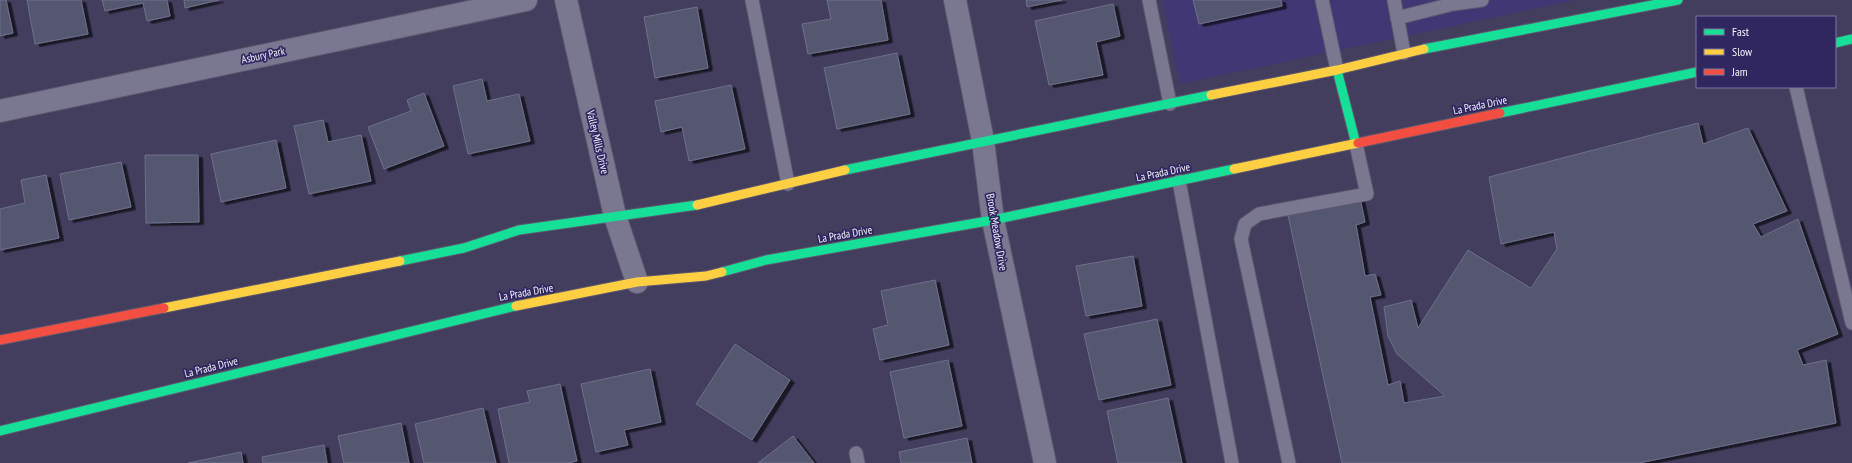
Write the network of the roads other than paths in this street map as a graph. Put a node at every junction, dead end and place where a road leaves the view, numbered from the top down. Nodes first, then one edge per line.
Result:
1 (526, 0) edge
2 (566, 0) edge
3 (752, 0) edge
4 (955, 0) edge
5 (1149, 0) edge
6 (1322, 0) edge
7 (1394, 0) edge
8 (1482, 0) edge
9 (1678, 0) edge
10 (1397, 18) junction
11 (1852, 39) edge
12 (1836, 43) edge
13 (1404, 53) junction
14 (1338, 70) junction
15 (1696, 72) edge
16 (1796, 88) edge
17 (1170, 104) junction
18 (0, 111) edge
19 (983, 141) junction
20 (1356, 144) junction
21 (1179, 181) junction
22 (788, 184) junction
23 (615, 216) junction
24 (993, 220) junction
25 (637, 282) junction
26 (1852, 323) edge
27 (0, 340) edge
28 (0, 431) edge
29 (1045, 463) edge
30 (1232, 463) edge
31 (1288, 463) edge

1 - 18 street, Asbury Park
2 - 23 street, Valley Mills Drive
3 - 22 lane
4 - 19 street, Brook Meadow Drive
5 - 17 lane
6 - 14 lane
7 - 10 lane
8 - 10 lane
9 - 13 main road
10 - 13 lane
11 - 12 main road
13 - 14 main road
14 - 17 main road
14 - 20 main road
15 - 20 main road, La Prada Drive
16 - 26 lane
17 - 19 main road
19 - 22 main road
19 - 24 street, Brook Meadow Drive
20 - 21 main road, La Prada Drive
20 - 31 lane
21 - 24 main road, La Prada Drive
21 - 30 lane
22 - 23 main road
23 - 25 street, Valley Mills Drive
23 - 27 main road
24 - 25 main road, La Prada Drive
24 - 29 street, Brook Meadow Drive
25 - 28 main road, La Prada Drive

